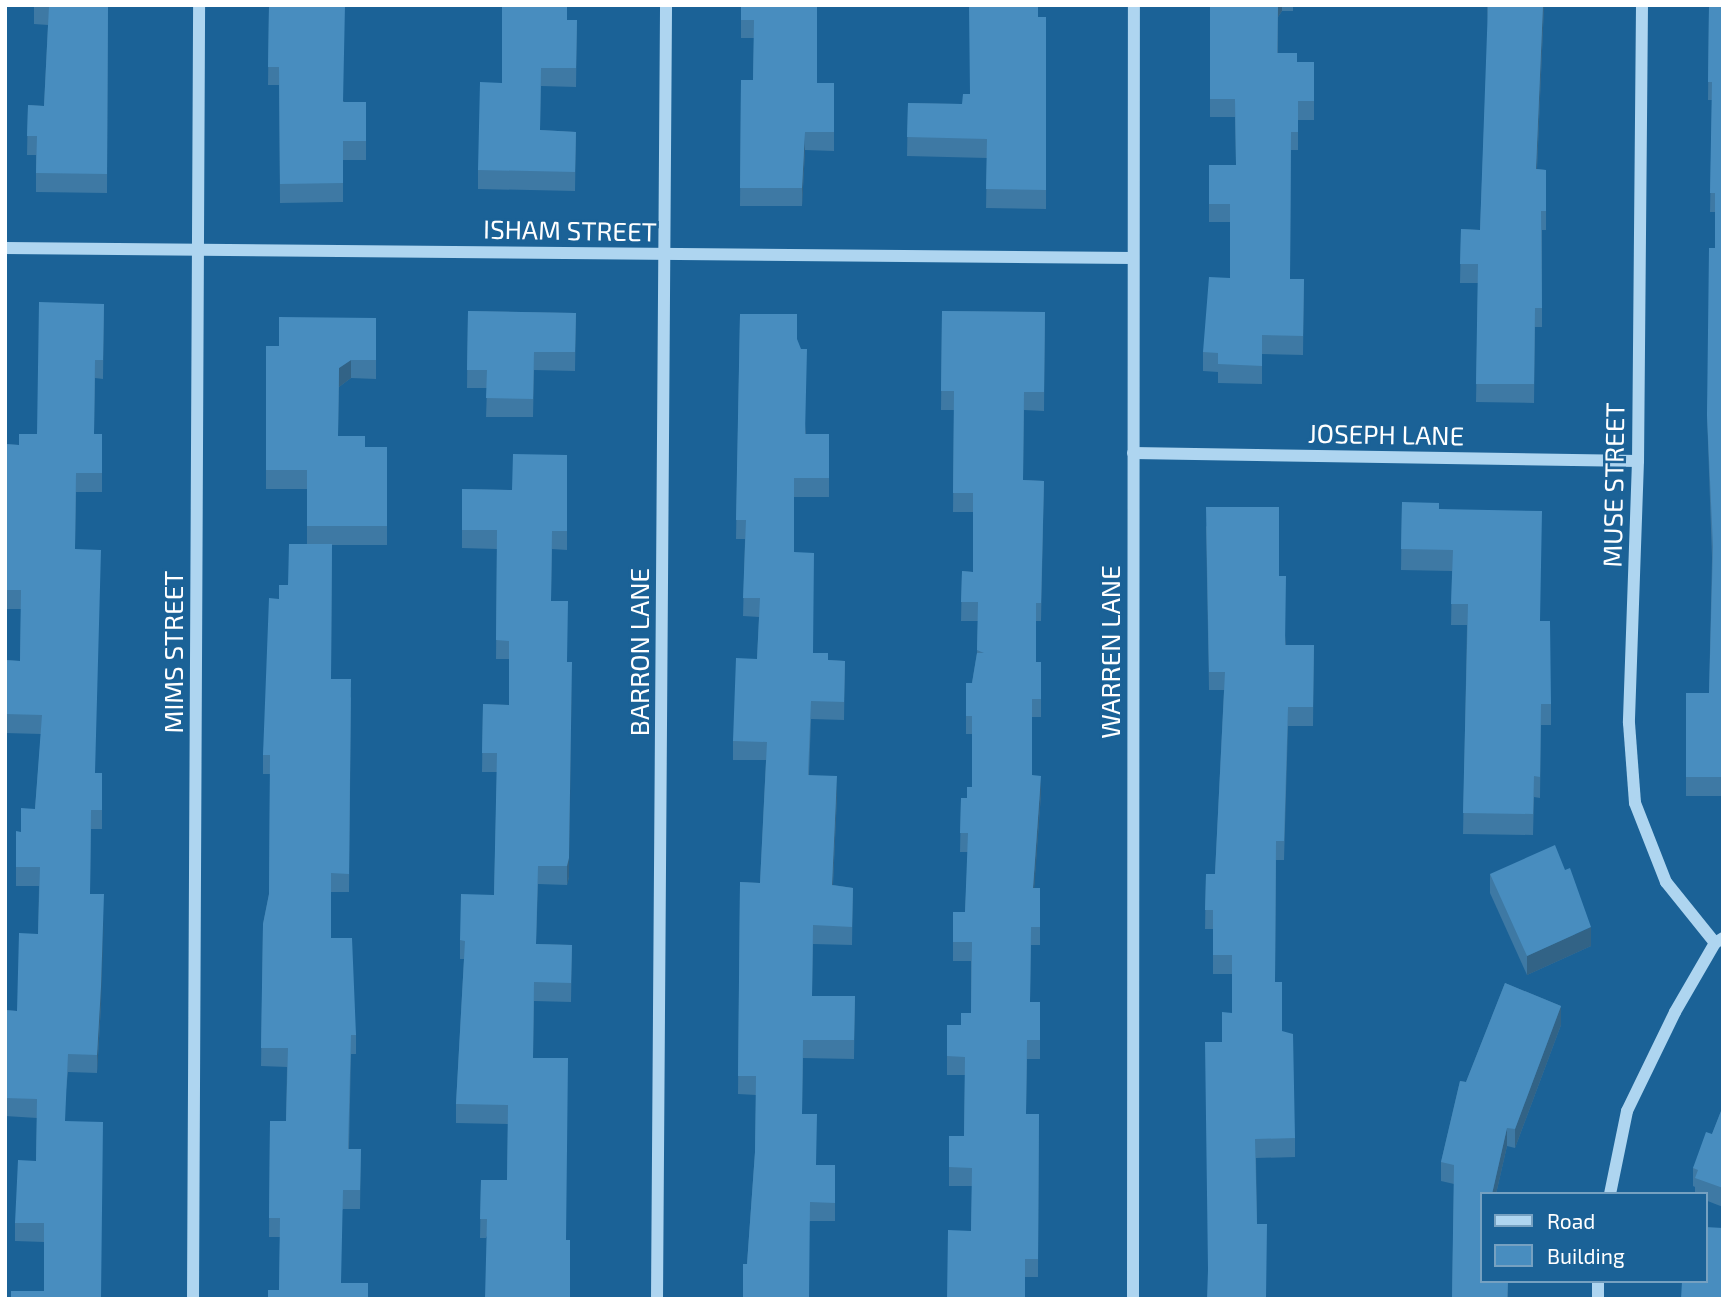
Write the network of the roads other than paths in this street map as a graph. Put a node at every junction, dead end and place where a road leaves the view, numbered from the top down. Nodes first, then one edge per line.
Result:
1 (199, 5) edge
2 (666, 5) edge
3 (1134, 5) edge
4 (1642, 5) edge
5 (5, 248) edge
6 (198, 250) junction
7 (664, 254) junction
8 (1133, 258) junction
9 (1133, 453) junction
10 (1638, 461) junction
11 (1719, 940) edge
12 (1610, 1192) edge
13 (192, 1299) edge
14 (657, 1299) edge
15 (1133, 1299) edge

1 - 6 street, MIMS STREET
2 - 7 street, BARRON LANE
3 - 8 street, WARREN LANE
4 - 10 street, MUSE STREET
5 - 6 street, ISHAM STREET
6 - 7 street, ISHAM STREET
6 - 13 street, MIMS STREET
7 - 8 street, ISHAM STREET
7 - 14 street, BARRON LANE
8 - 9 street, WARREN LANE
9 - 10 street, JOSEPH LANE
9 - 15 street, WARREN LANE
10 - 11 street, MUSE STREET
11 - 12 street, MUSE STREET

